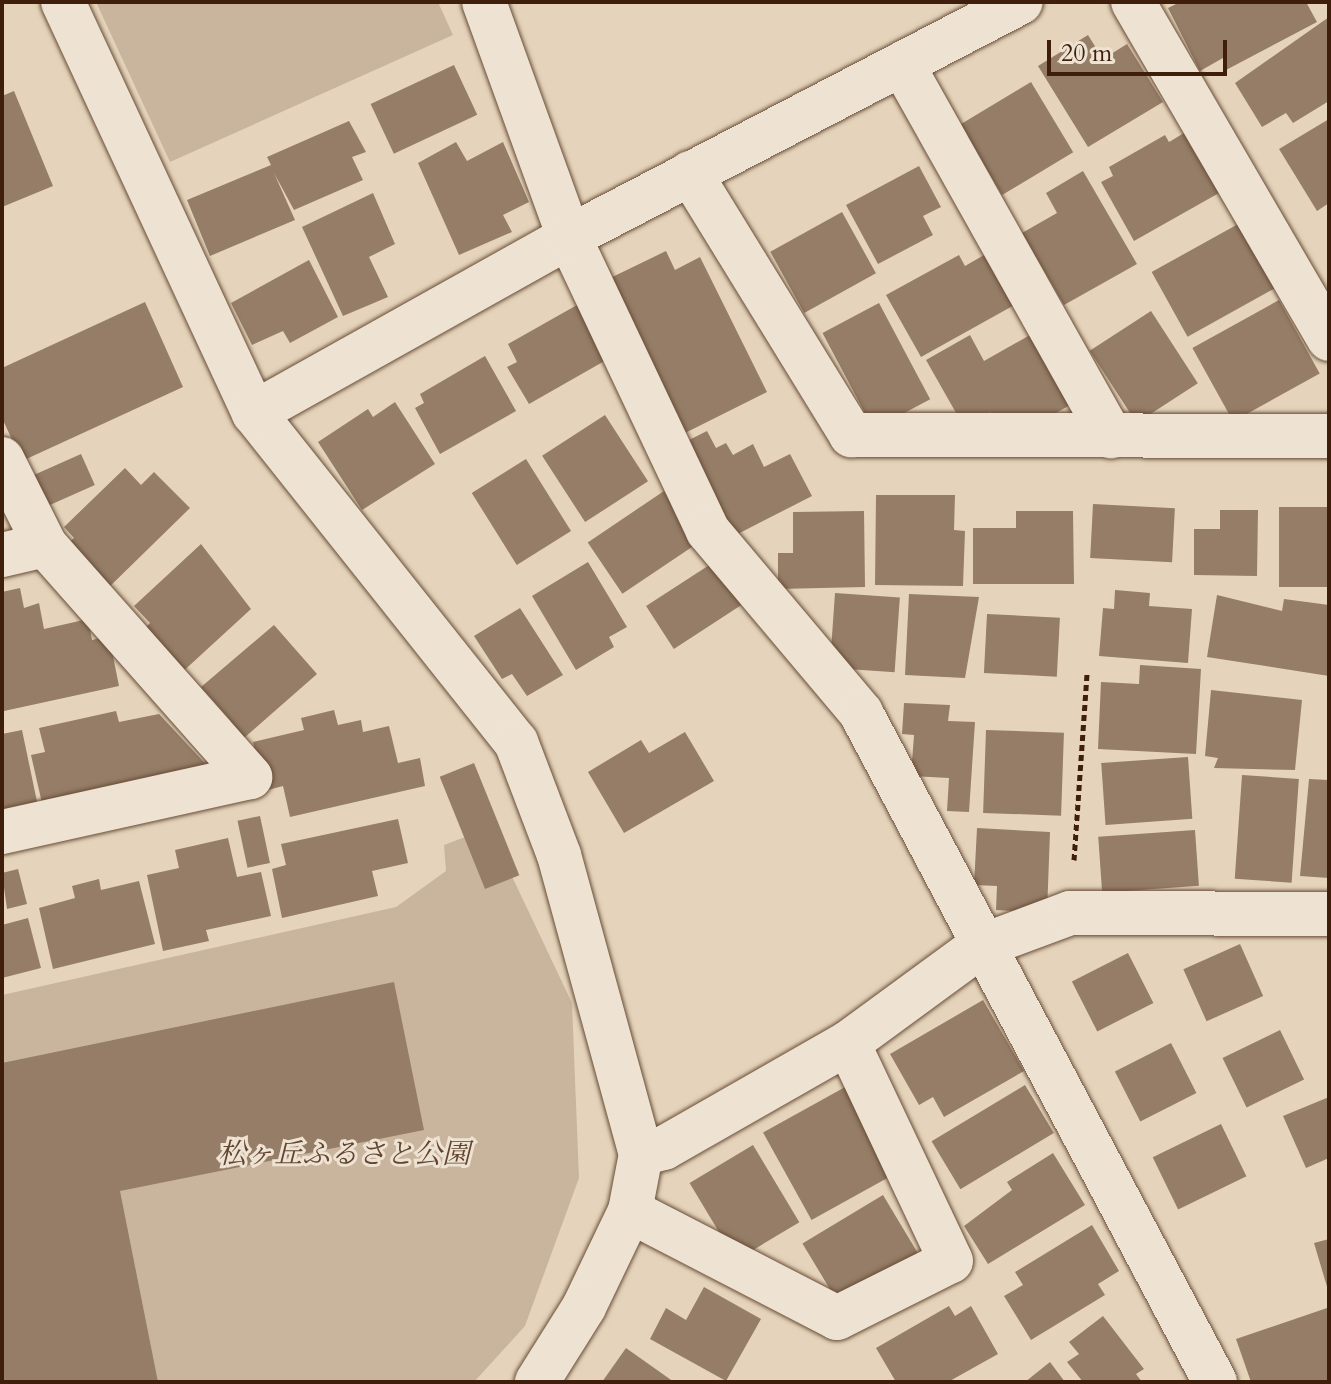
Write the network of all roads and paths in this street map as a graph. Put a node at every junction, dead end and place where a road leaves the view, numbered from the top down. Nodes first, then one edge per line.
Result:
1 (63, 2) edge
2 (484, 2) edge
3 (1021, 2) edge
4 (1133, 2) edge
5 (902, 64) junction
6 (690, 173) junction
7 (569, 237) junction
8 (1329, 339) edge
9 (254, 413) junction
10 (1111, 436) junction
11 (1329, 436) edge
12 (2, 459) edge
13 (45, 545) junction
14 (2, 555) edge
15 (1087, 673) dead end
16 (2, 832) edge
17 (1070, 913) junction
18 (1329, 914) edge
19 (979, 947) junction
20 (848, 1043) junction
21 (641, 1154) junction
22 (630, 1211) junction
23 (537, 1382) edge
24 (1215, 1382) edge

1 - 9 street
2 - 7 street
3 - 5 street
4 - 8 street
5 - 6 street
5 - 10 street
6 - 7 street
6 - 10 street
7 - 9 street
7 - 19 street
9 - 21 street
10 - 11 street
12 - 13 street
13 - 14 street
13 - 16 street
15 - 17 path
17 - 18 street
17 - 19 street
19 - 20 street
19 - 24 street
20 - 21 street
20 - 22 street
21 - 22 street
22 - 23 street

